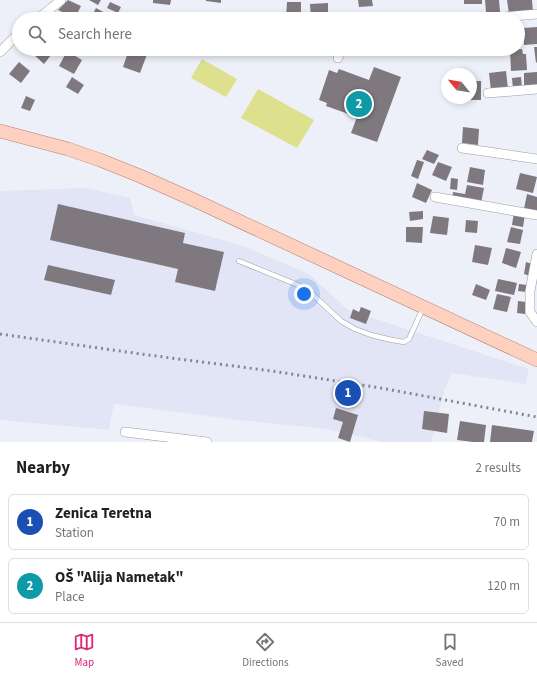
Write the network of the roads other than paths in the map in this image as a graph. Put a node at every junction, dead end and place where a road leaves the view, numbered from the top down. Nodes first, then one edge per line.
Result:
1 (61, 0) edge
2 (46, 12) edge
3 (537, 14) edge
4 (525, 15) edge
5 (12, 39) edge
6 (0, 52) edge
7 (537, 89) edge
8 (488, 93) dead end
9 (0, 131) edge
10 (462, 148) dead end
11 (537, 159) edge
12 (435, 197) dead end
13 (537, 215) edge
14 (537, 254) edge
15 (238, 261) dead end
16 (423, 307) junction
17 (537, 322) edge
18 (537, 360) edge
19 (125, 432) dead end
20 (207, 442) edge

1 - 2 street
3 - 4 street
5 - 6 street
7 - 8 street
9 - 16 main road
10 - 11 street
12 - 13 street
14 - 17 street
15 - 16 lane
16 - 18 main road
19 - 20 street

